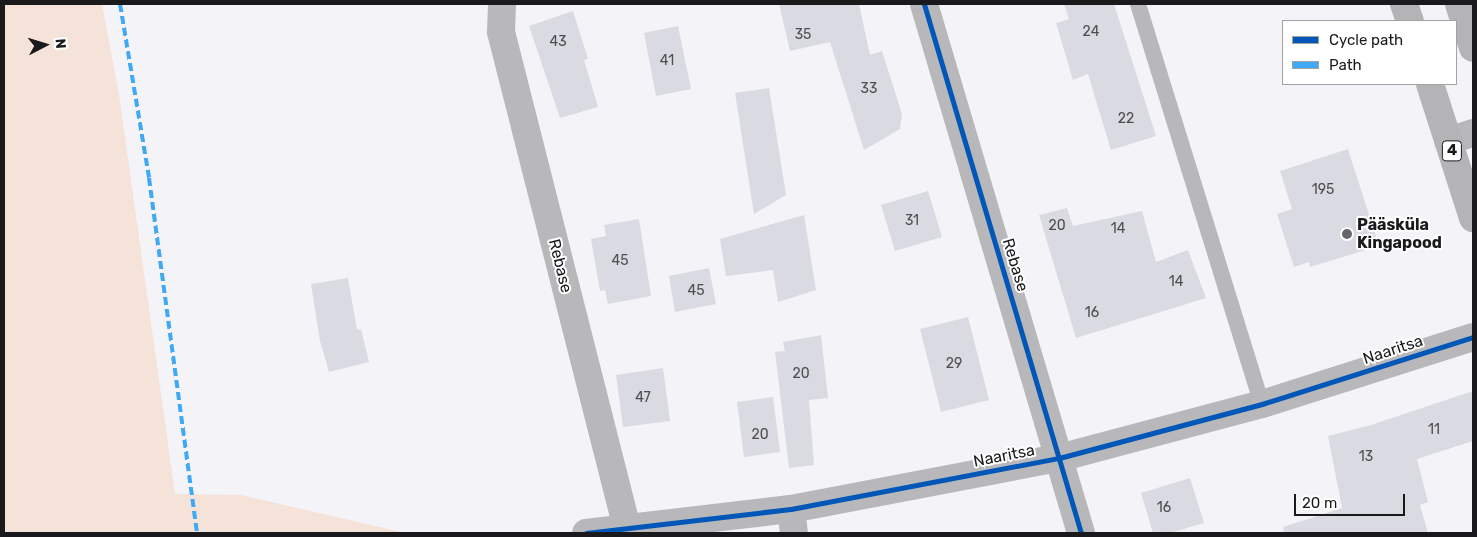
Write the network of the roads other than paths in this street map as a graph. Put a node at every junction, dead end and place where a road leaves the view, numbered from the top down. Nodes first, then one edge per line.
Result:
1 (502, 4) edge
2 (924, 4) edge
3 (1138, 4) edge
4 (1404, 4) edge
5 (1458, 4) edge
6 (1410, 20) edge
7 (1473, 48) edge
8 (1431, 85) edge
9 (1461, 137) edge
10 (1473, 218) edge
11 (1473, 337) edge
12 (1262, 404) junction
13 (1060, 458) junction
14 (792, 521) edge
15 (626, 528) junction
16 (586, 533) edge
17 (1081, 533) edge

1 - 15 street, Rebase
2 - 13 street, Rebase
3 - 12 lane
4 - 6 highway
5 - 7 highway
8 - 9 highway, 4
9 - 10 highway, 4
11 - 12 street, Naaritsa
12 - 13 street, Naaritsa
13 - 14 street, Naaritsa
13 - 17 street, Rebase
14 - 15 street, Naaritsa
15 - 16 street, Naaritsa

